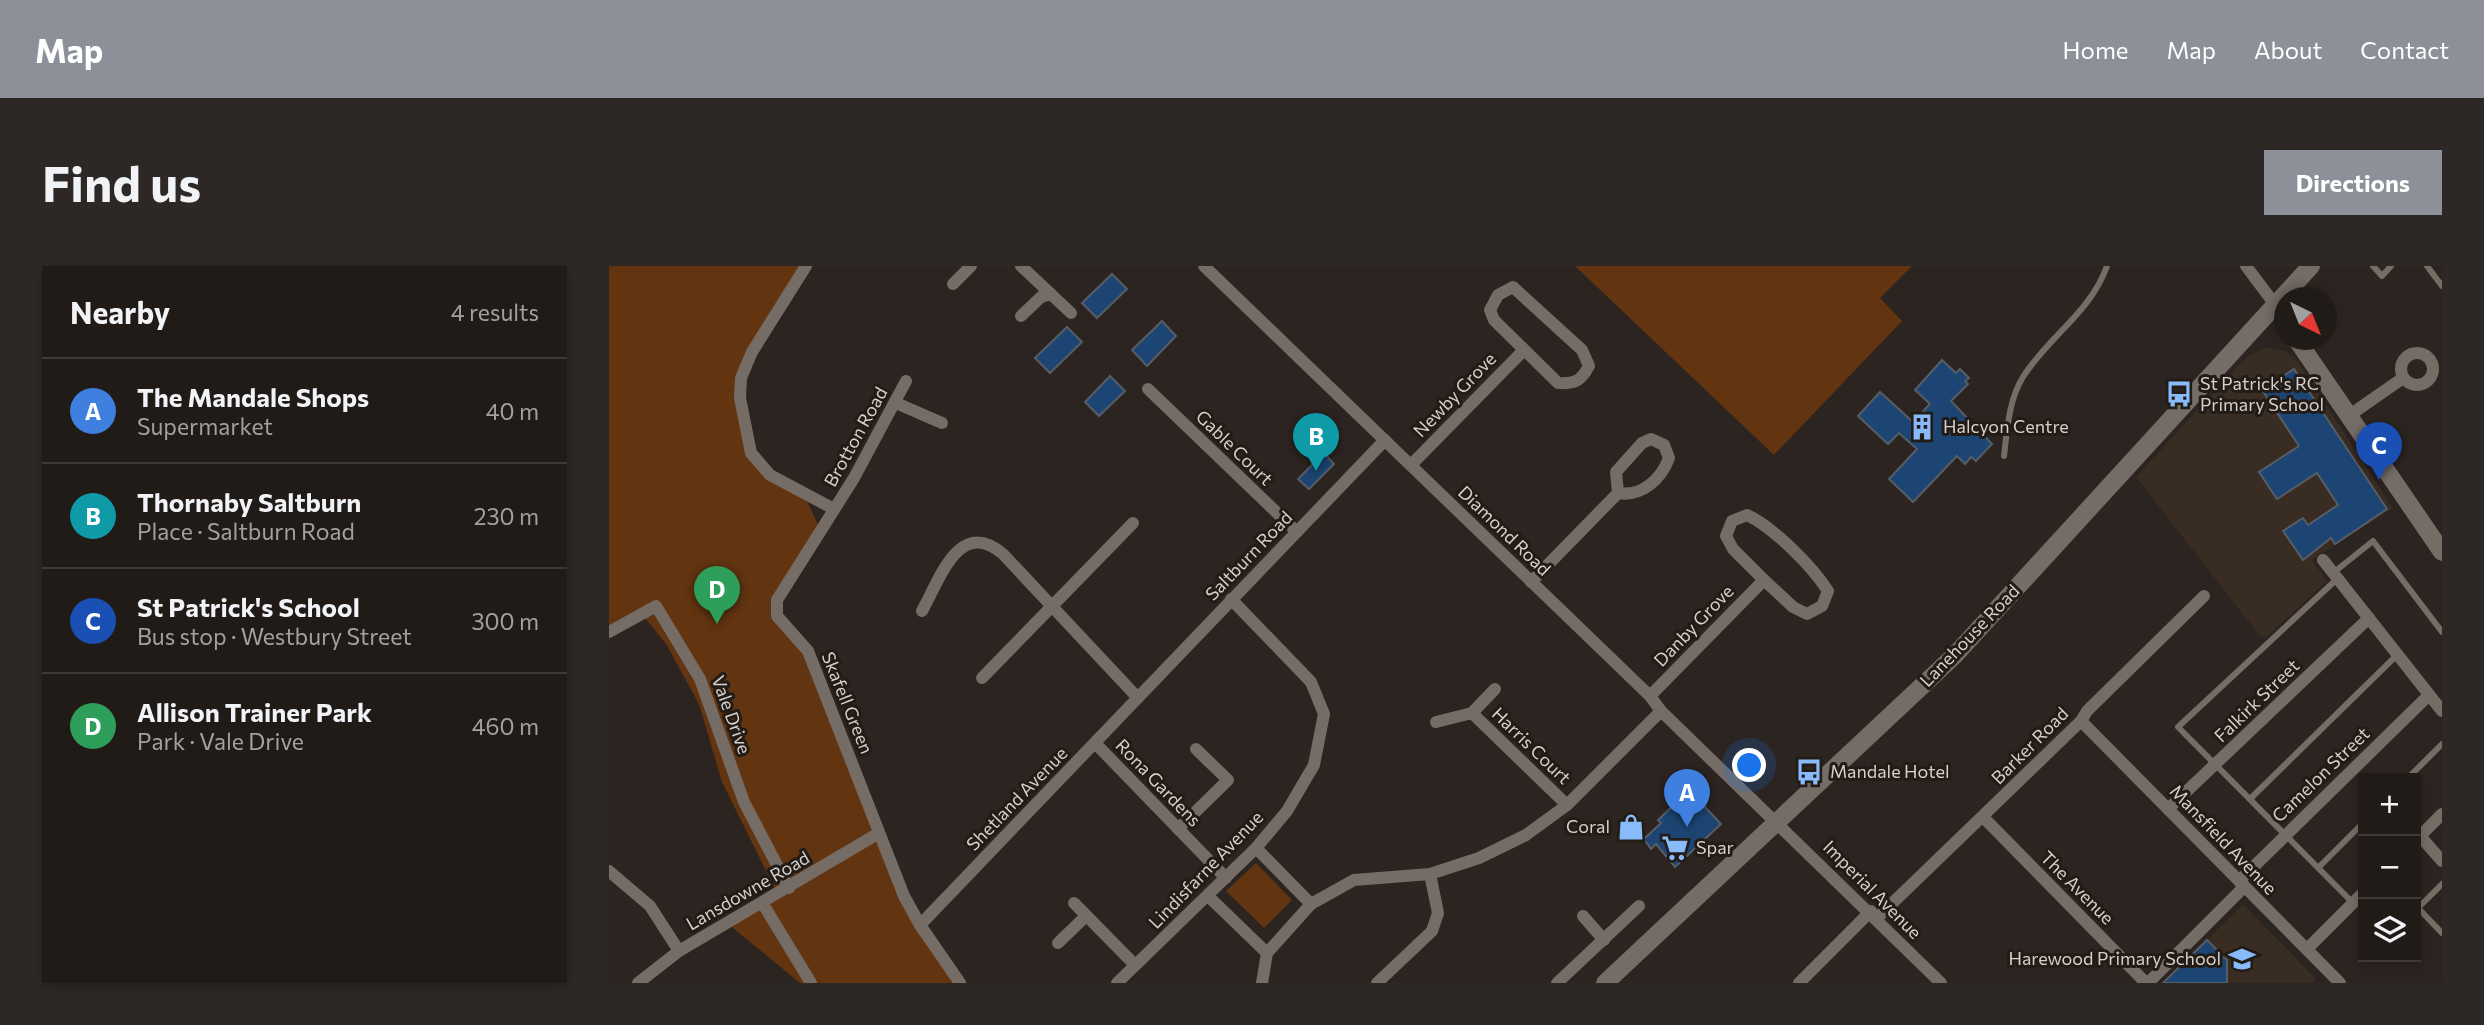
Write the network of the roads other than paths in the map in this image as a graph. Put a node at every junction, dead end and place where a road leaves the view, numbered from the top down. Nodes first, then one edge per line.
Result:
1 (806, 266) edge
2 (971, 266) edge
3 (1021, 266) edge
4 (1204, 266) edge
5 (2107, 266) edge
6 (2246, 266) edge
7 (2311, 266) edge
8 (2373, 266) edge
9 (2391, 266) edge
10 (2427, 266) edge
11 (953, 284) dead end
12 (2442, 286) edge
13 (2297, 287) edge
14 (1051, 294) junction
15 (2274, 305) edge
16 (1071, 313) dead end
17 (1021, 316) dead end
18 (2274, 319) edge
19 (1524, 350) junction
20 (2303, 350) edge
21 (2403, 378) dead end
22 (906, 381) dead end
23 (1148, 389) dead end
24 (896, 403) junction
25 (2347, 417) junction
26 (942, 423) dead end
27 (1385, 440) junction
28 (2004, 456) dead end
29 (1412, 465) junction
30 (1618, 493) junction
31 (834, 509) junction
32 (1133, 523) dead end
33 (1297, 533) junction
34 (2442, 552) edge
35 (2323, 560) dead end
36 (2335, 576) junction
37 (1763, 580) junction
38 (1531, 582) junction
39 (2204, 596) dead end
40 (1231, 599) junction
41 (1051, 609) junction
42 (922, 611) dead end
43 (2369, 618) junction
44 (609, 632) edge
45 (2442, 632) edge
46 (2398, 654) junction
47 (982, 678) dead end
48 (1495, 689) dead end
49 (2429, 695) junction
50 (1650, 696) junction
51 (1137, 697) junction
52 (1661, 711) junction
53 (2442, 711) edge
54 (1472, 713) junction
55 (2081, 721) junction
56 (1436, 722) dead end
57 (1095, 743) junction
58 (2442, 744) edge
59 (1196, 749) dead end
60 (2216, 765) junction
61 (2413, 773) edge
62 (2250, 799) junction
63 (1567, 805) junction
64 (2168, 809) junction
65 (2442, 814) edge
66 (1983, 817) junction
67 (1778, 822) junction
68 (2358, 828) edge
69 (1178, 829) junction
70 (879, 833) junction
71 (2286, 835) junction
72 (2420, 836) edge
73 (2421, 841) edge
74 (1256, 848) junction
75 (2442, 860) edge
76 (2319, 867) junction
77 (609, 871) edge
78 (1430, 874) junction
79 (1226, 878) junction
80 (2241, 884) junction
81 (2442, 884) edge
82 (789, 888) junction
83 (1208, 896) junction
84 (2358, 898) edge
85 (2353, 903) junction
86 (763, 904) junction
87 (1074, 904) dead end
88 (1311, 904) junction
89 (1639, 906) dead end
90 (1874, 915) junction
91 (1086, 916) junction
92 (1583, 916) dead end
93 (920, 925) junction
94 (2442, 933) edge
95 (1604, 940) junction
96 (1058, 943) dead end
97 (2307, 949) junction
98 (679, 951) junction
99 (1267, 953) junction
100 (1135, 965) junction
101 (2335, 981) edge
102 (638, 983) edge
103 (811, 983) edge
104 (960, 983) edge
105 (1117, 983) edge
106 (1262, 983) edge
107 (1377, 983) edge
108 (1557, 983) edge
109 (1605, 983) edge
110 (1799, 983) edge
111 (1941, 983) edge
112 (2147, 983) edge

1 - 31 street
2 - 11 street
3 - 14 street
4 - 27 street, Diamond Road
5 - 28 lane
6 - 15 street
7 - 13 street, Lanehouse Road
8 - 9 lane
10 - 12 lane
14 - 16 street
14 - 17 street
18 - 67 street, Lanehouse Road
19 - 19 street, Newby Grove
19 - 29 street, Newby Grove
20 - 25 street
21 - 25 street
22 - 24 street, Brotton Road
23 - 33 street, Gable Court
24 - 26 street
24 - 31 street, Brotton Road
25 - 34 street
27 - 29 street, Diamond Road
27 - 33 street, Saltburn Road
29 - 38 street, Diamond Road
30 - 30 street
30 - 38 street
31 - 70 street, Skafell Green
32 - 41 street
33 - 40 street, Saltburn Road
35 - 36 street
36 - 43 street
36 - 45 lane
36 - 60 lane
37 - 37 street
37 - 50 street, Danby Grove
38 - 50 street, Diamond Road
39 - 55 street, Barker Road
40 - 51 street, Saltburn Road
40 - 74 street, Lindisfarne Avenue
41 - 42 street
41 - 47 street
41 - 51 street
43 - 46 street
43 - 60 street, Falkirk Street
44 - 82 street, Vale Drive
46 - 49 street
46 - 62 lane
48 - 54 street, Harris Court
49 - 53 street
49 - 71 street, Camelon Street
50 - 52 street, Diamond Road
51 - 57 street, Shetland Avenue
52 - 63 street
52 - 67 street, Diamond Road
54 - 56 street, Harris Court
54 - 63 street, Harris Court
55 - 64 street, Mansfield Avenue
55 - 66 street, Barker Road
57 - 69 street, Rona Gardens
57 - 93 street, Shetland Avenue
58 - 61 lane
59 - 69 street
60 - 62 lane
60 - 64 street, Falkirk Street
62 - 71 lane
63 - 78 street
64 - 80 street, Mansfield Avenue
65 - 72 street
66 - 90 street, Barker Road
66 - 112 street, The Avenue
67 - 90 street, Imperial Avenue
67 - 109 street, Lanehouse Road
68 - 76 lane
69 - 79 street, Rona Gardens
70 - 82 street, Lansdowne Road
70 - 93 street, Skafell Green
71 - 76 lane
71 - 80 street, Camelon Street
73 - 75 street
74 - 79 street, Lindisfarne Avenue
74 - 88 street
76 - 85 lane
77 - 98 street
78 - 88 street
78 - 107 street
79 - 83 street, Lindisfarne Avenue
80 - 97 street, Mansfield Avenue
80 - 112 street, Camelon Street
81 - 94 lane
82 - 86 street, Lansdowne Road
83 - 99 street
83 - 100 street, Lindisfarne Avenue
84 - 85 street
85 - 97 street
86 - 98 street, Lansdowne Road
86 - 103 street
87 - 91 street
88 - 99 street
89 - 95 street
90 - 110 street, Barker Road
90 - 111 street, Imperial Avenue
91 - 96 street
91 - 100 street
92 - 95 street
93 - 104 street, Skafell Green
95 - 108 street
97 - 101 street, Mansfield Avenue
98 - 102 street, Lansdowne Road
99 - 106 street
100 - 105 street, Lindisfarne Avenue

